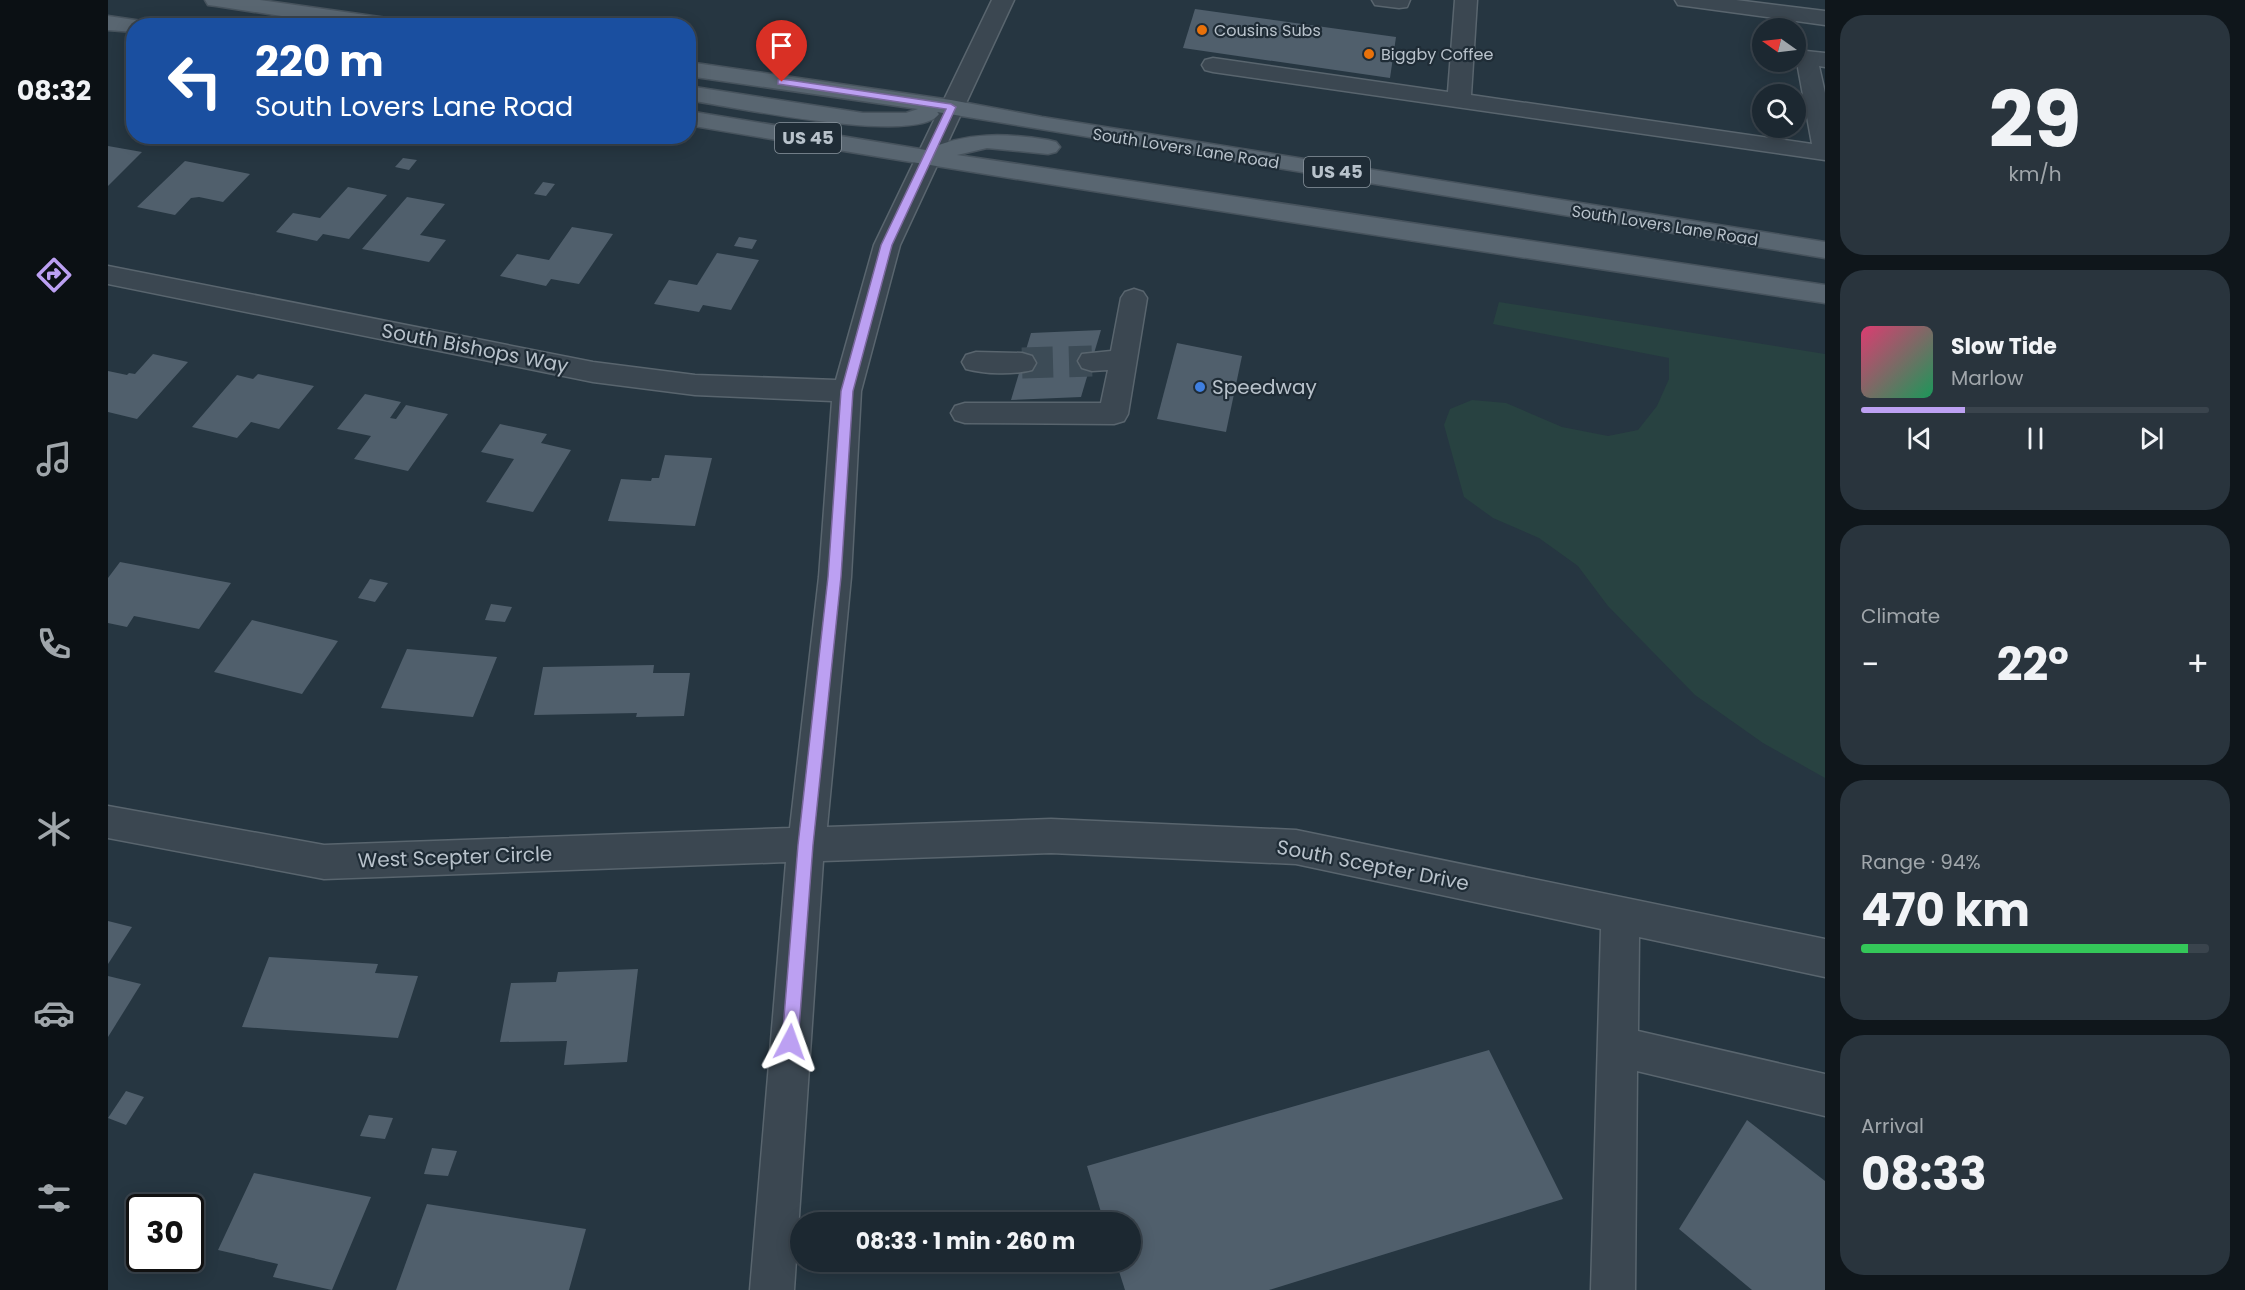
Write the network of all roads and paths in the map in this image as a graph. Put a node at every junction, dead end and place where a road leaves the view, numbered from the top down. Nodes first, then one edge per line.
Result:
1 (216, 0) edge
2 (1003, 0) edge
3 (1383, 0) edge
4 (1399, 0) edge
5 (1466, 0) edge
6 (1686, 0) edge
7 (339, 18) edge
8 (1825, 18) edge
9 (108, 23) edge
10 (126, 25) edge
11 (1825, 60) edge
12 (1213, 65) dead end
13 (696, 70) edge
14 (1399, 92) junction
15 (696, 94) edge
16 (1459, 100) junction
17 (951, 107) junction
18 (1512, 109) junction
19 (696, 119) edge
20 (1825, 148) edge
21 (1825, 153) edge
22 (927, 159) junction
23 (1661, 224) junction
24 (1825, 250) edge
25 (108, 275) edge
26 (1825, 294) edge
27 (1134, 297) dead end
28 (1122, 360) junction
29 (1092, 361) tunnel mouth
30 (976, 362) dead end
31 (1022, 363) tunnel mouth
32 (847, 391) junction
33 (965, 413) dead end
34 (108, 822) edge
35 (806, 845) junction
36 (1620, 915) junction
37 (1825, 958) edge
38 (1618, 1046) junction
39 (1825, 1095) edge
40 (772, 1290) edge
41 (1613, 1290) edge

1 - 7 main road
2 - 17 street
3 - 4 street
5 - 16 street
6 - 8 street
9 - 10 main road
11 - 20 street
12 - 14 street
13 - 17 main road, South Lovers Lane Road / US 45
14 - 16 street
14 - 18 street
15 - 17 main road
16 - 18 street
17 - 22 street
17 - 23 main road, South Lovers Lane Road / US 45
18 - 21 street
19 - 22 main road, US 45
22 - 23 main road
22 - 26 main road, US 45
22 - 32 street
23 - 24 main road, South Lovers Lane Road / US 45
25 - 32 street, South Bishops Way
27 - 28 street
28 - 29 street
28 - 33 street
30 - 31 street
32 - 35 street
34 - 35 street, West Scepter Circle
35 - 36 street, South Scepter Drive
35 - 40 street
36 - 37 street, South Scepter Drive
36 - 38 street
38 - 39 street
38 - 41 street

